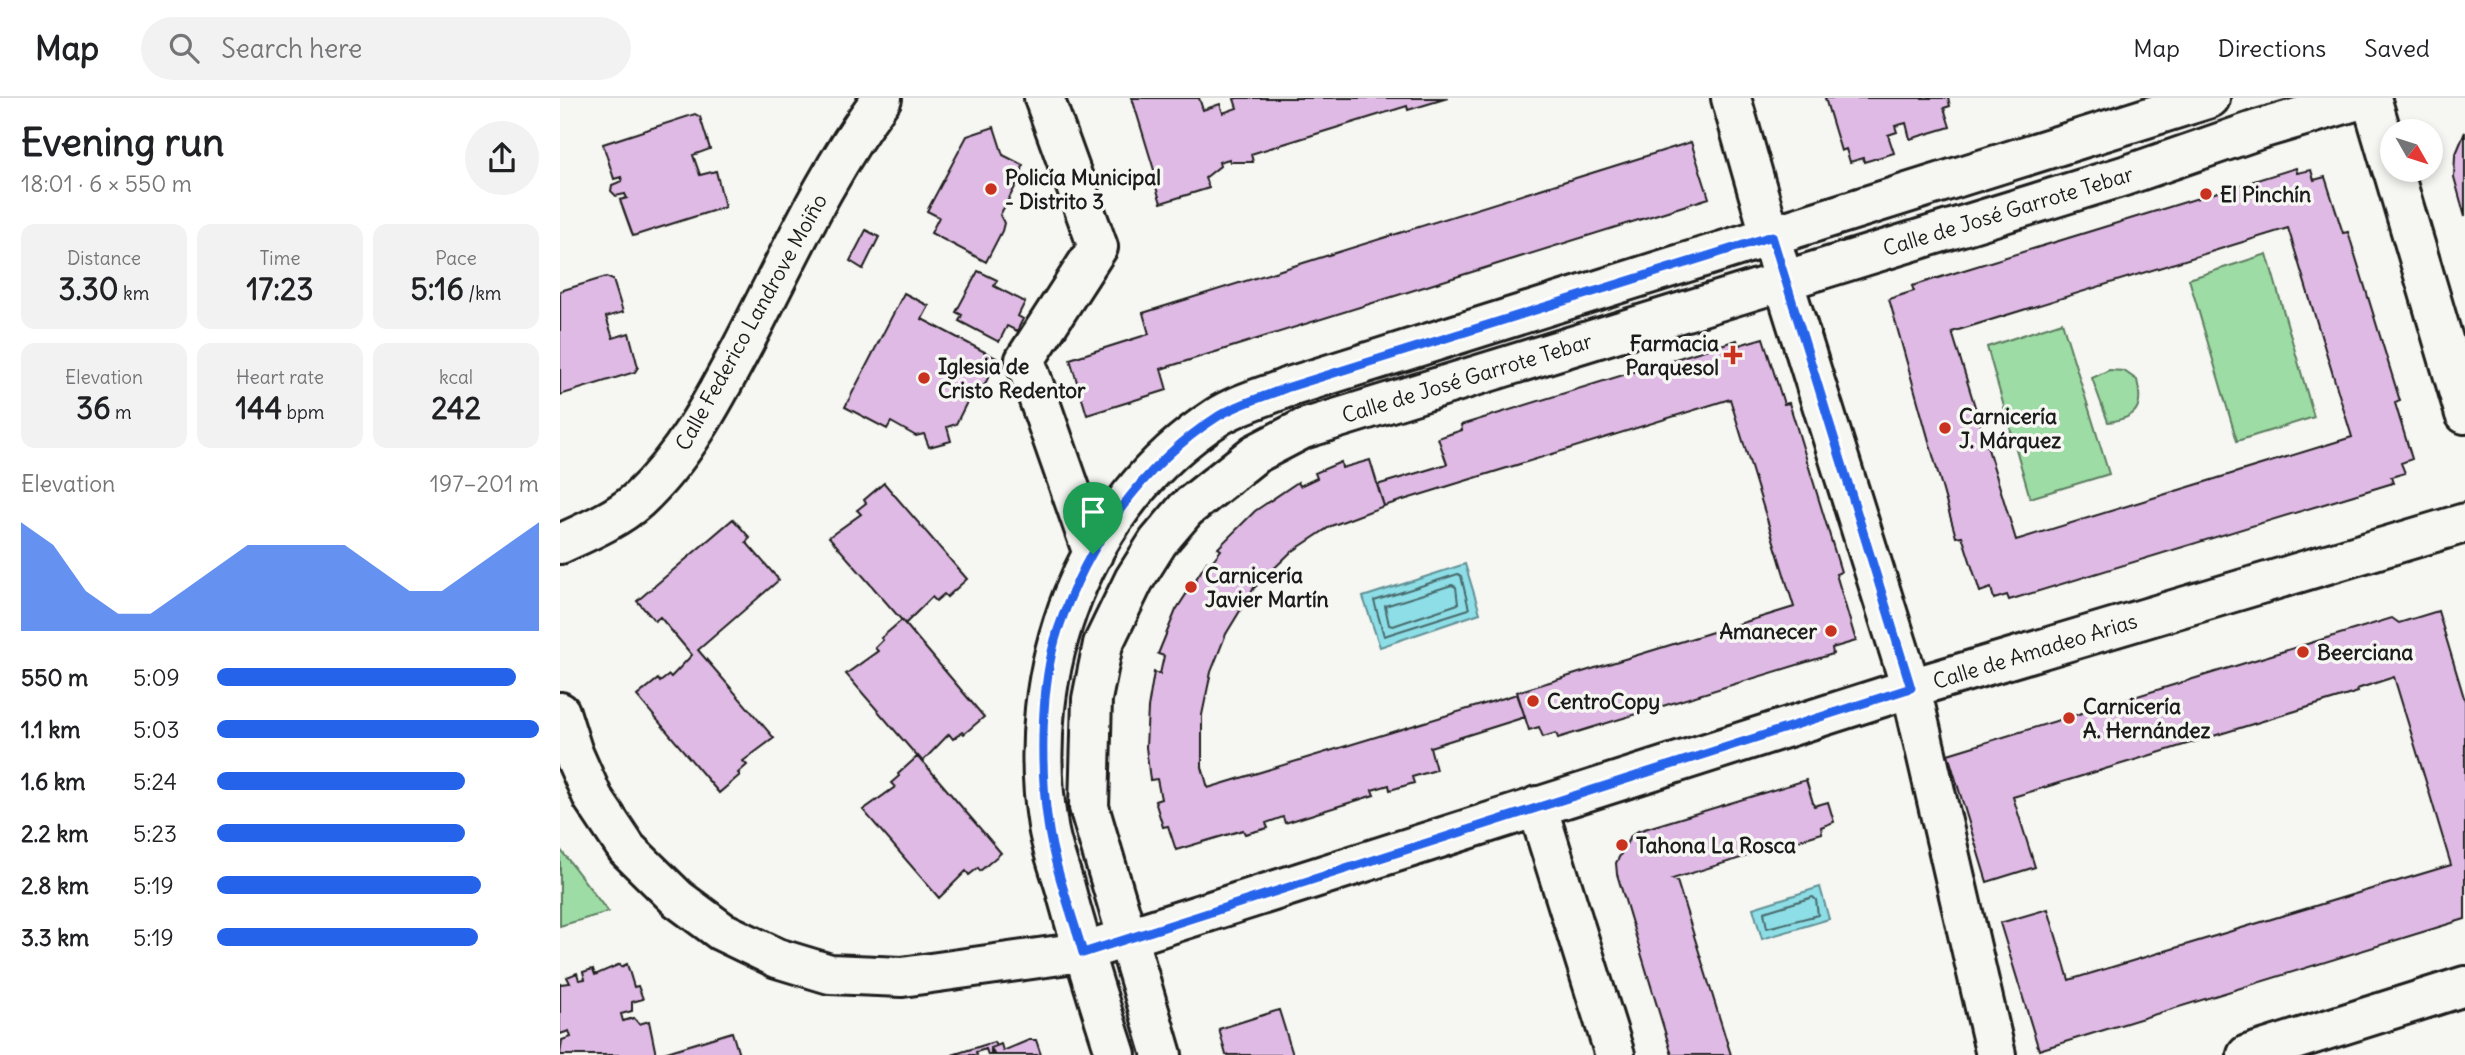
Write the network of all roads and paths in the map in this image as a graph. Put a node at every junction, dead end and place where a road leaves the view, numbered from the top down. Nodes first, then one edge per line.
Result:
1 (882, 98) edge
2 (1044, 98) edge
3 (1731, 98) edge
4 (2210, 98) edge
5 (2365, 98) edge
6 (2371, 98) edge
7 (2380, 128) edge
8 (2396, 182) edge
9 (1772, 236) junction
10 (1783, 280) junction
11 (2465, 414) edge
12 (2465, 523) edge
13 (560, 544) edge
14 (1093, 554) junction
15 (1911, 688) junction
16 (560, 712) edge
17 (1537, 806) junction
18 (1126, 937) junction
19 (1083, 953) junction
20 (2465, 986) edge
21 (1116, 1055) edge
22 (1162, 1055) edge
23 (1615, 1055) edge
24 (1996, 1055) edge
25 (2247, 1055) edge

1 - 13 street, Calle Federico Landrove Moiño
2 - 14 street
3 - 9 street
4 - 9 street
5 - 10 street, Calle de José Garrote Tebar
6 - 7 street
8 - 11 street
9 - 10 street
9 - 14 street
10 - 15 street
10 - 18 street, Calle de José Garrote Tebar
12 - 15 street, Calle de Amadeo Arias
14 - 19 street
15 - 17 street, Calle de Amadeo Arias
15 - 24 street
16 - 19 street, Calle de Amadeo Arias
17 - 18 street, Calle de Amadeo Arias
17 - 23 street
18 - 19 street, Calle de Amadeo Arias
18 - 22 street, Calle de José Garrote Tebar
19 - 21 street
20 - 25 street

